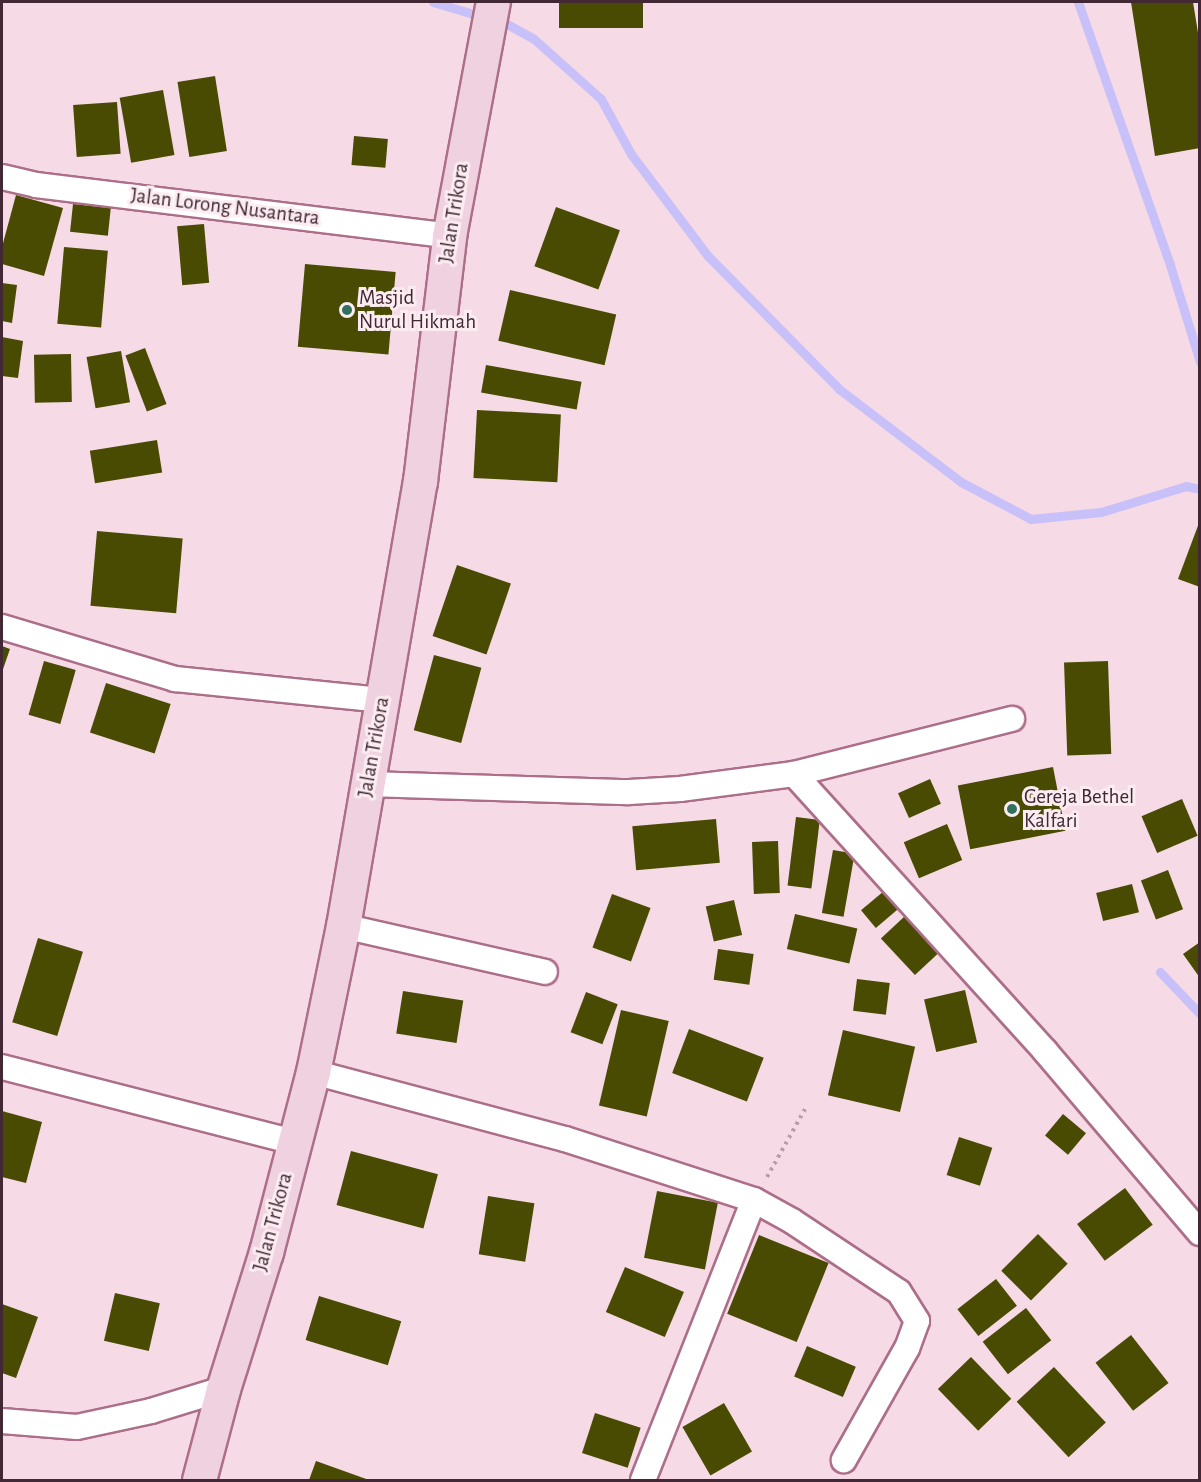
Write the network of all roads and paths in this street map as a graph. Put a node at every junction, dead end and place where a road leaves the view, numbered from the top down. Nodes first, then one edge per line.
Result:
1 (493, 2) edge
2 (2, 177) edge
3 (449, 236) junction
4 (2, 627) edge
5 (381, 700) junction
6 (1011, 719) dead end
7 (794, 774) junction
8 (368, 784) junction
9 (343, 926) junction
10 (545, 972) dead end
11 (2, 1067) edge
12 (313, 1072) junction
13 (805, 1109) dead end
14 (295, 1142) junction
15 (754, 1200) junction
16 (1200, 1233) edge
17 (223, 1389) junction
18 (2, 1421) edge
19 (844, 1460) dead end
20 (200, 1480) edge
21 (643, 1480) edge

1 - 3 street, Jalan Trikora
2 - 3 street, Jalan Lorong Nusantara
3 - 5 street, Jalan Trikora
4 - 5 street
5 - 8 street, Jalan Trikora
6 - 7 street
7 - 8 street
7 - 16 street
8 - 9 street, Jalan Trikora
9 - 10 street
9 - 12 street, Jalan Trikora
11 - 14 street
12 - 14 street, Jalan Trikora
12 - 15 street
13 - 15 path
14 - 17 street, Jalan Trikora
15 - 19 street
15 - 21 street
17 - 18 street
17 - 20 street, Jalan Trikora

